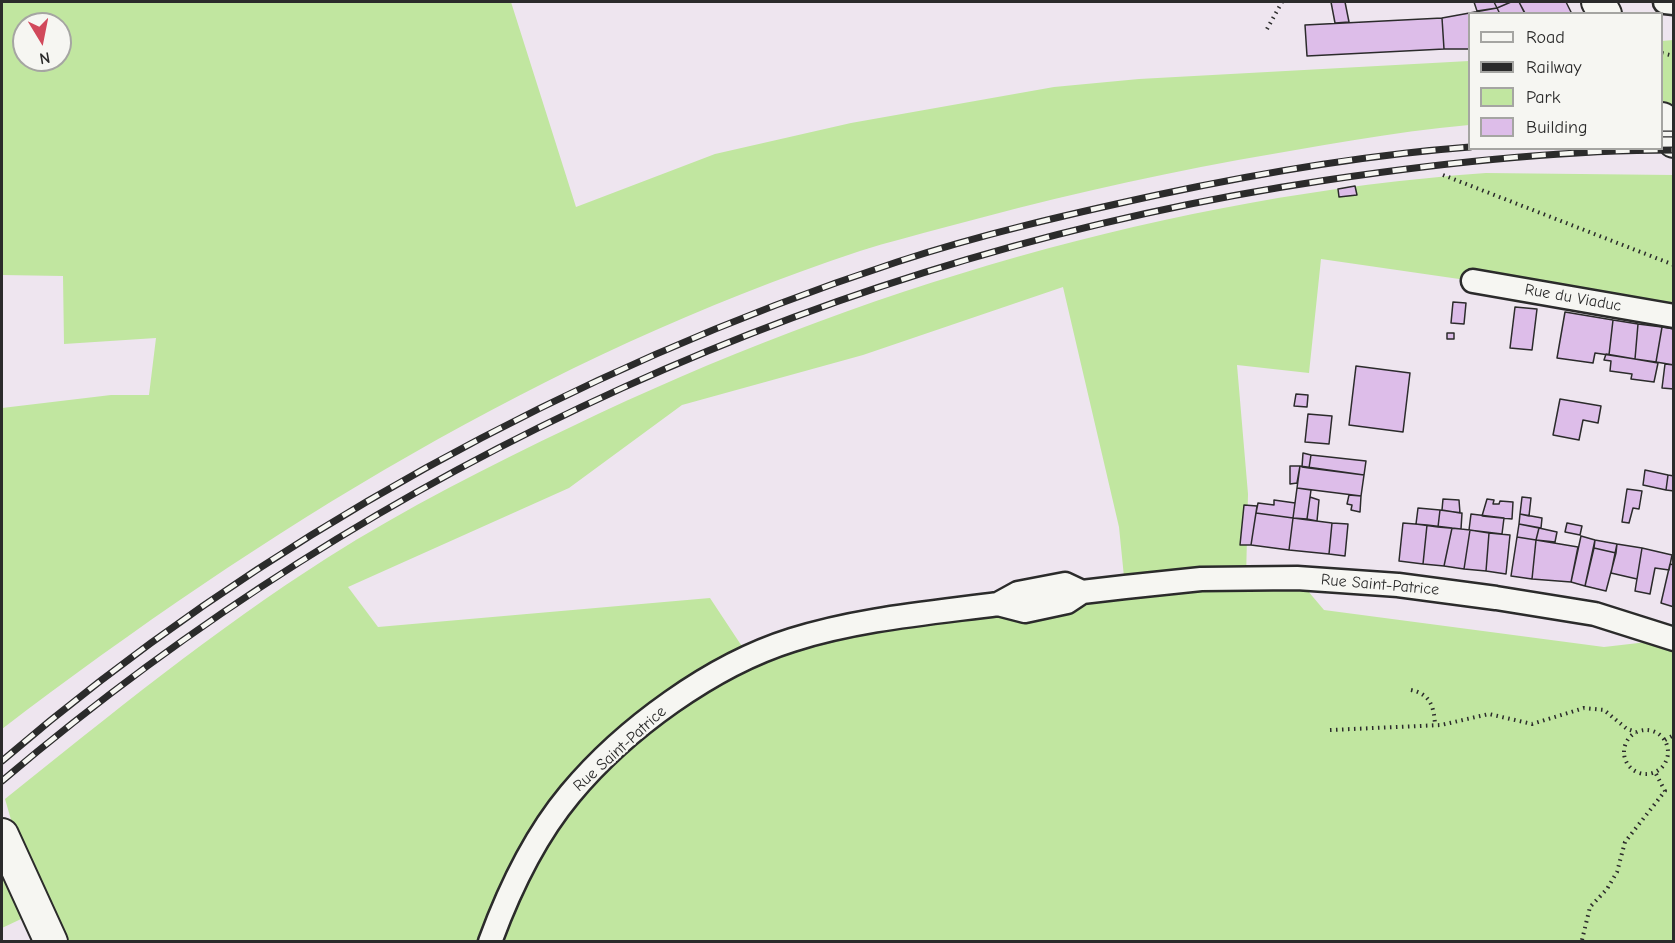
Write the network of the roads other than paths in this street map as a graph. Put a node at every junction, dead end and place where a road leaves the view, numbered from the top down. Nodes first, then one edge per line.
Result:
1 (1665, 2) edge
2 (1674, 3) edge
3 (1663, 121) edge
4 (1674, 141) edge
5 (1473, 281) dead end
6 (1674, 316) edge
7 (1674, 639) edge
8 (2, 835) edge
9 (51, 942) edge
10 (490, 942) edge

1 - 2 street
3 - 4 street
5 - 6 street, Rue du Viaduc
7 - 10 street, Rue Saint-Patrice
8 - 9 street

